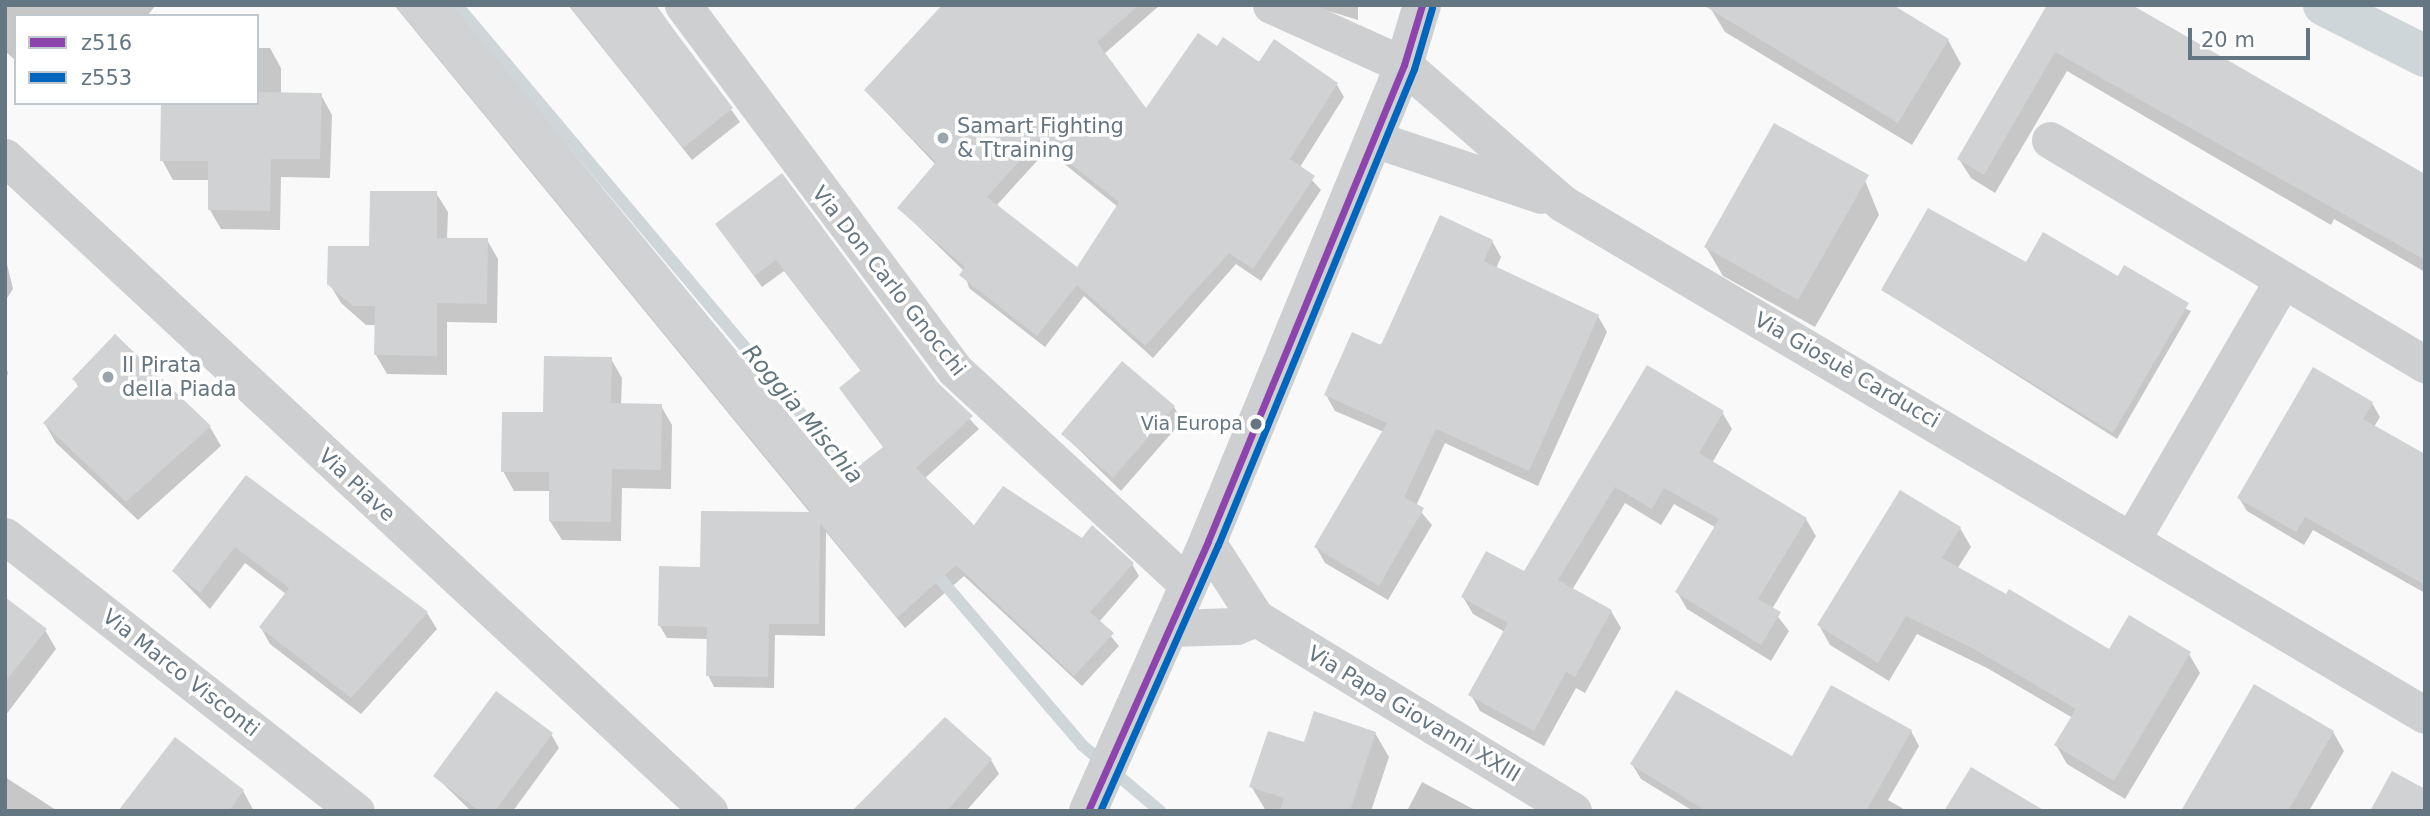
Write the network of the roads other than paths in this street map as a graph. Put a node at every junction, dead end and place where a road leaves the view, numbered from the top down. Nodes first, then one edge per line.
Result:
1 (683, 5) edge
2 (1271, 5) edge
3 (1422, 5) edge
4 (1404, 65) junction
5 (1374, 139) junction
6 (2050, 140) dead end
7 (5, 158) edge
8 (1562, 203) junction
9 (2283, 280) junction
10 (2425, 364) edge
11 (5, 536) edge
12 (2132, 539) junction
13 (1207, 542) junction
14 (1188, 585) junction
15 (1256, 618) junction
16 (1170, 628) junction
17 (2425, 715) edge
18 (1101, 782) edge
19 (356, 811) edge
20 (709, 811) edge
21 (1573, 811) edge

1 - 14 street, Via Don Carlo Gnocchi
2 - 4 street, Via Giosuè Carducci
3 - 4 street
4 - 5 street
4 - 8 street, Via Giosuè Carducci
5 - 8 street, Via Giosuè Carducci
5 - 13 street
6 - 9 street
7 - 20 street, Via Piave
8 - 12 street, Via Giosuè Carducci
9 - 10 street
9 - 12 street
11 - 19 street, Via Marco Visconti
12 - 17 street, Via Giosuè Carducci
13 - 14 street
13 - 15 street
14 - 16 street
15 - 16 street
15 - 21 street, Via Papa Giovanni XXIII
16 - 18 street

